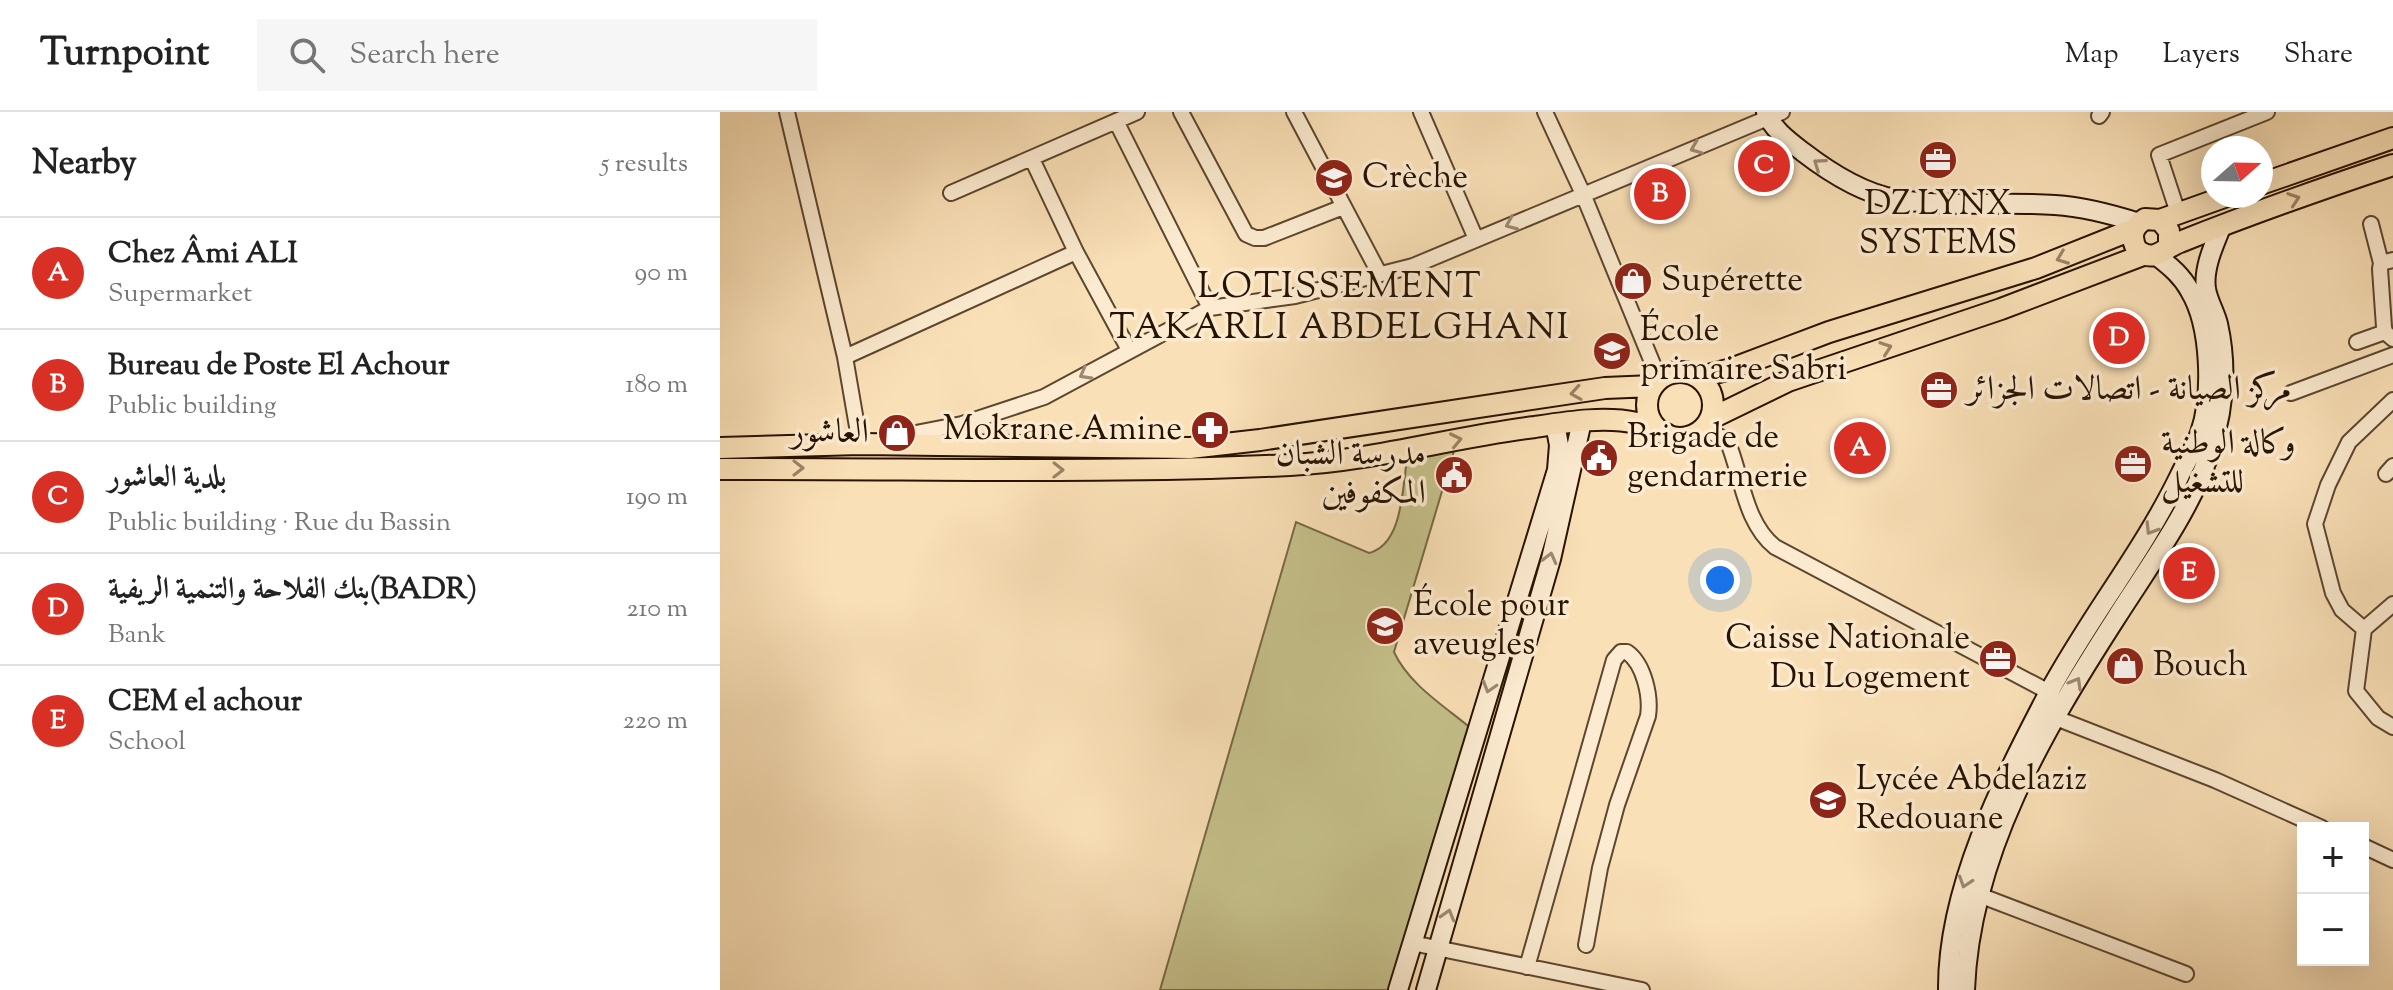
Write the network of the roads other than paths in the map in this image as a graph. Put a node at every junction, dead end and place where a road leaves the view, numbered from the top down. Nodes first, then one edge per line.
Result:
1 (787, 112) edge
2 (1137, 112) edge
3 (1181, 112) edge
4 (1294, 112) edge
5 (1421, 112) edge
6 (1545, 112) edge
7 (2267, 112) edge
8 (1770, 114) edge
9 (1116, 121) junction
10 (2393, 138) edge
11 (1032, 159) junction
12 (2393, 165) edge
13 (2273, 180) edge
14 (951, 193) dead end
15 (1583, 194) junction
16 (2201, 205) edge
17 (1343, 207) junction
18 (2169, 217) junction
19 (2371, 224) dead end
20 (2222, 225) junction
21 (2136, 226) junction
22 (1476, 239) junction
23 (1076, 252) junction
24 (2156, 252) junction
25 (2387, 261) edge
26 (1379, 273) junction
27 (1210, 308) junction
28 (2389, 336) edge
29 (2357, 342) dead end
30 (1129, 350) junction
31 (2393, 355) edge
32 (845, 357) junction
33 (1700, 377) junction
34 (1656, 382) junction
35 (2291, 393) dead end
36 (2393, 400) edge
37 (1582, 421) junction
38 (1555, 424) junction
39 (1707, 424) junction
40 (1666, 434) junction
41 (860, 444) junction
42 (720, 448) edge
43 (720, 469) edge
44 (2393, 604) edge
45 (2364, 629) junction
46 (2049, 692) junction
47 (2056, 718) junction
48 (2393, 727) edge
49 (2309, 822) edge
50 (2369, 849) edge
51 (2393, 860) edge
52 (1979, 895) junction
53 (1412, 943) junction
54 (1586, 945) dead end
55 (1438, 949) junction
56 (1527, 967) junction
57 (2186, 974) dead end
58 (1568, 983) edge
59 (1959, 989) edge
60 (1398, 990) edge
61 (1426, 990) edge
62 (1642, 990) edge

1 - 32 street
2 - 9 street
3 - 17 street
4 - 17 street
5 - 22 street
6 - 15 street
7 - 18 street
8 -> 15 street
21 -> 8 main road
9 - 11 street
9 - 27 street
10 - 13 main road
11 - 14 street
11 - 23 street
20 -> 12 main road
15 -> 22 street
15 - 34 street
16 - 18 main road
17 - 26 street
18 - 21 main road
18 - 24 main road
19 - 25 street
20 - 24 main road
47 -> 20 main road
21 - 24 main road
21 -> 33 main road
22 - 26 street
23 - 30 street
23 - 32 street
39 -> 24 main road
24 -> 46 main road
25 - 28 street
26 - 27 street
27 - 30 street
28 - 29 street
30 -> 41 street
31 - 35 street
32 - 41 street
33 - 34 main road
33 - 39 main road
34 - 40 main road
34 -> 41 main road
36 - 45 street
37 - 38 main road
37 - 40 main road
55 -> 37 main road
43 -> 38 main road
38 -> 53 main road
39 - 40 main road
39 - 46 street
41 - 42 main road
44 - 45 street
45 - 48 street
46 -> 59 main road
47 - 49 street
47 - 52 main road
50 - 51 street
52 - 57 street
52 - 59 main road
53 - 55 street
53 - 60 main road
54 - 56 street
55 - 56 street
55 - 61 main road
56 - 58 street
58 - 62 street

